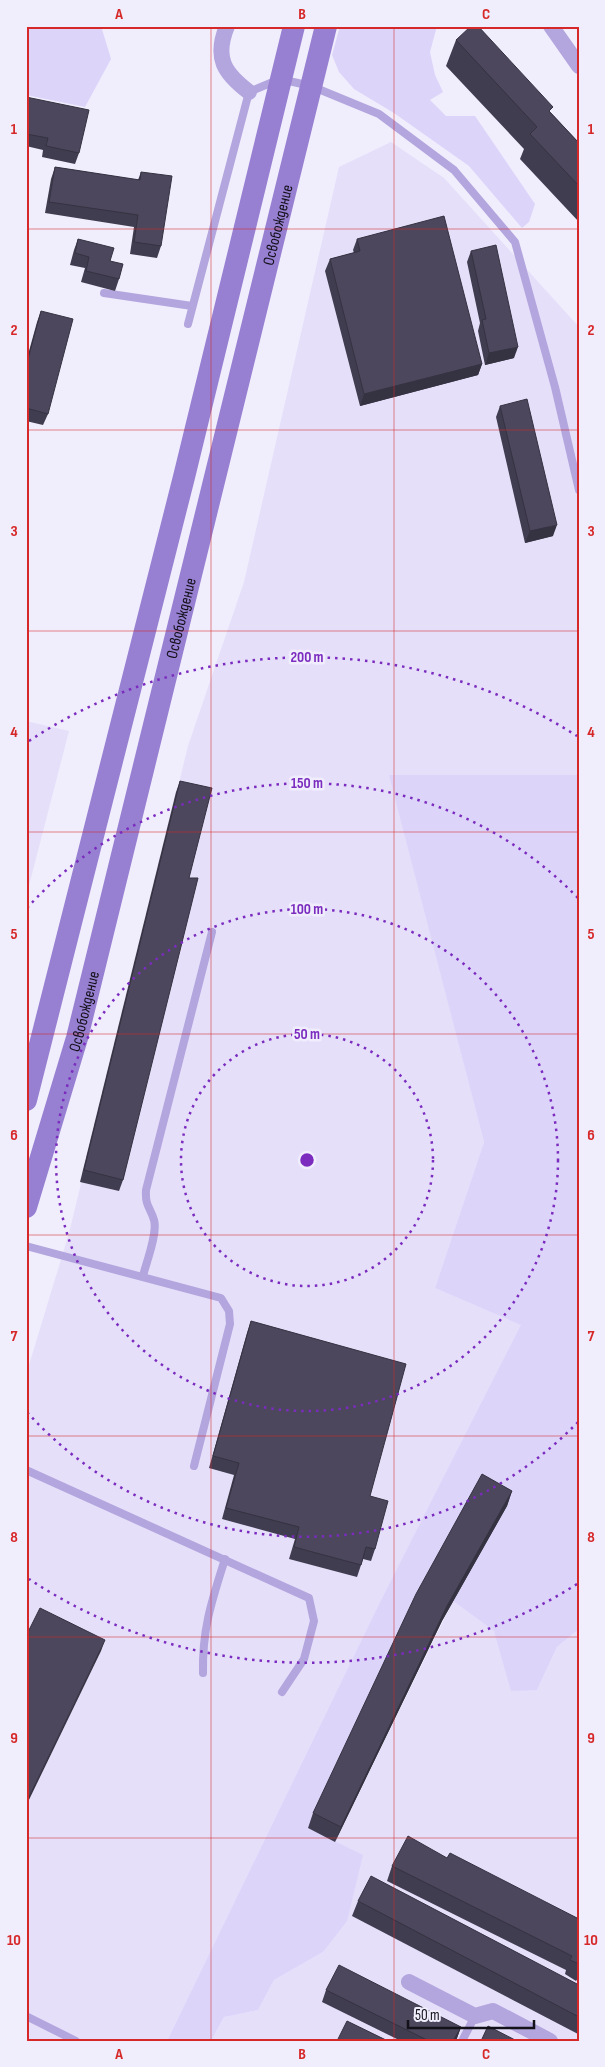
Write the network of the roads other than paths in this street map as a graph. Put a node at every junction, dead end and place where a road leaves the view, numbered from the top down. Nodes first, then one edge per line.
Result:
1 (227, 26) edge
2 (294, 26) edge
3 (326, 26) edge
4 (551, 26) edge
5 (579, 66) edge
6 (280, 79) junction
7 (311, 86) junction
8 (249, 92) junction
9 (104, 293) dead end
10 (192, 306) junction
11 (188, 324) dead end
12 (579, 490) edge
13 (212, 932) dead end
14 (26, 1100) edge
15 (26, 1207) edge
16 (26, 1246) edge
17 (143, 1276) junction
18 (194, 1466) dead end
19 (26, 1470) edge
20 (225, 1559) junction
21 (203, 1673) dead end
22 (282, 1692) dead end
23 (408, 1982) dead end
24 (26, 2016) edge
25 (476, 2016) junction
26 (76, 2041) edge
27 (462, 2041) edge
28 (550, 2041) edge

1 - 8 street
2 - 6 street, Освобождение
3 - 7 street, Освобождение
4 - 5 street
6 - 7 lane
6 - 8 lane
6 - 14 street, Освобождение
7 - 12 lane
7 - 15 street, Освобождение
8 - 10 lane
9 - 10 lane
10 - 11 lane
13 - 17 lane
16 - 17 lane
17 - 18 lane
19 - 20 lane
20 - 21 lane
20 - 22 lane
23 - 25 street
24 - 26 lane
25 - 27 lane
25 - 28 street

